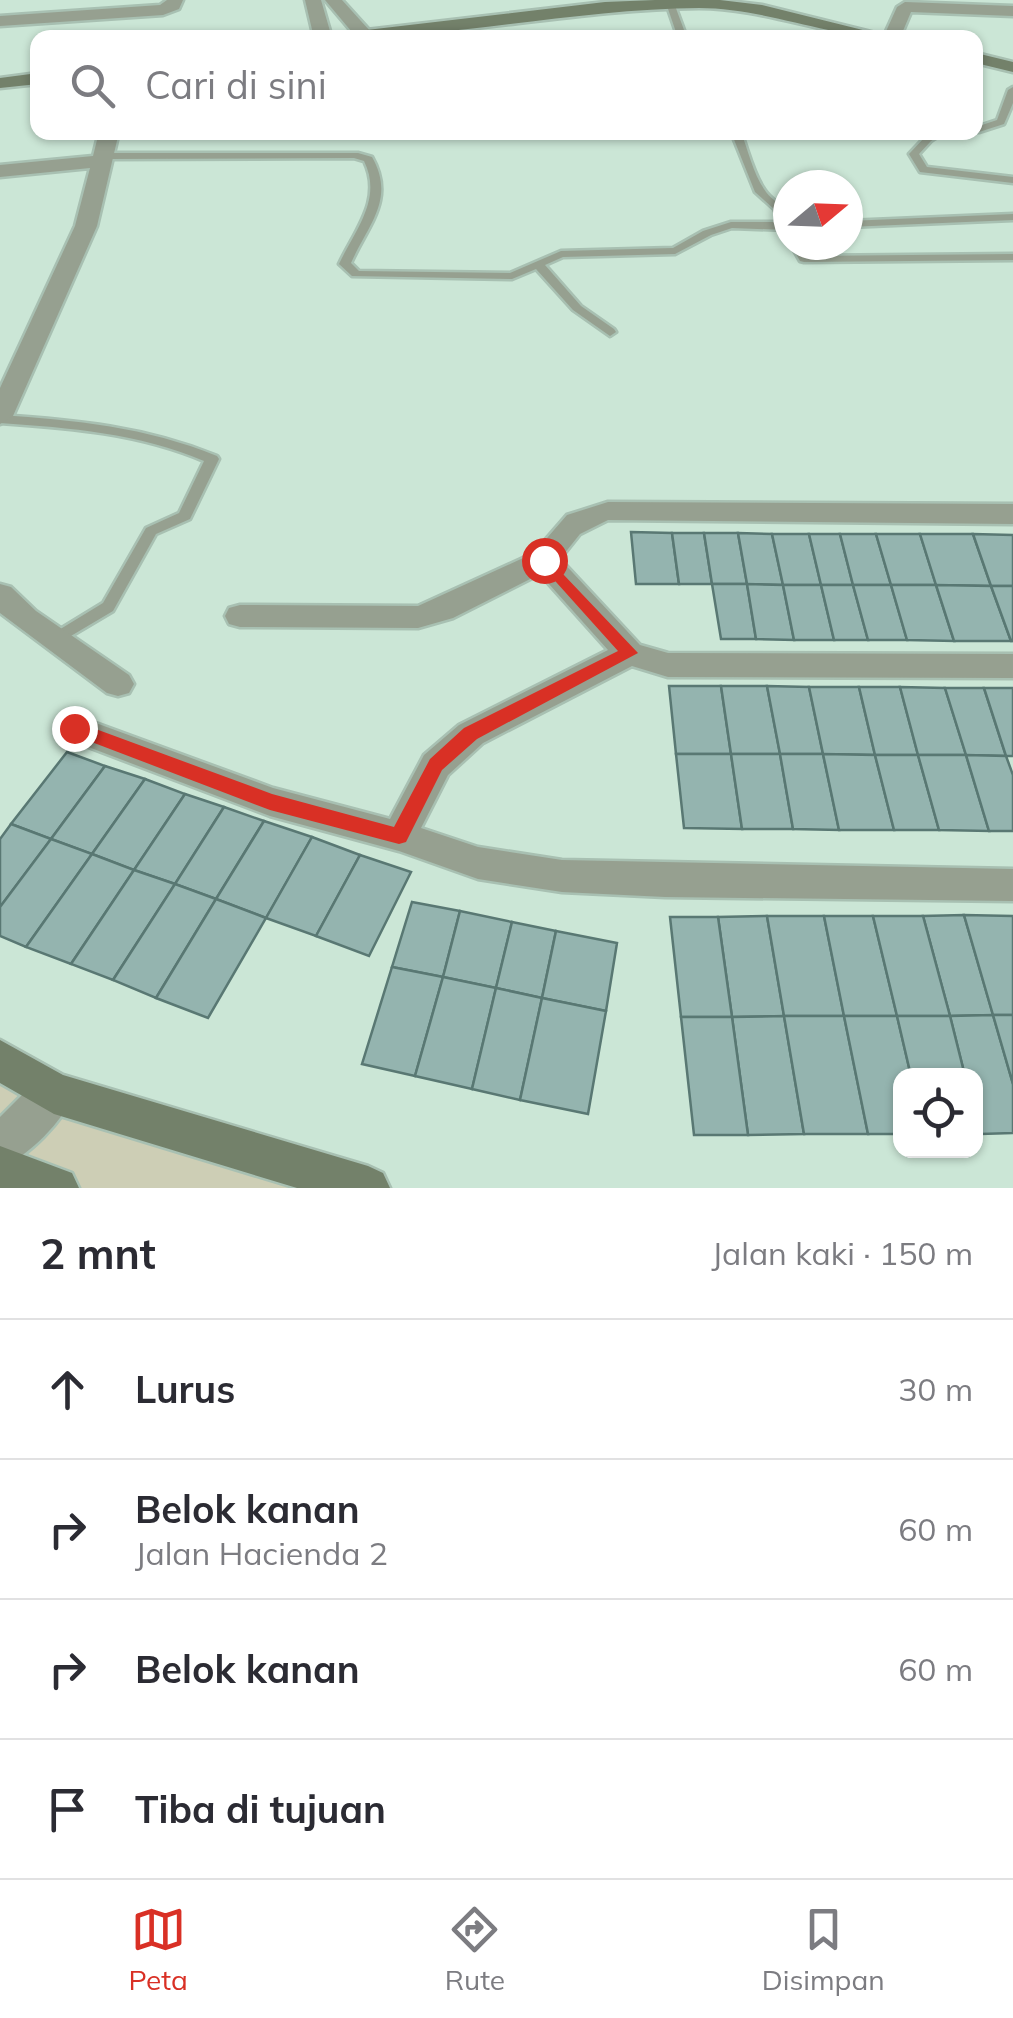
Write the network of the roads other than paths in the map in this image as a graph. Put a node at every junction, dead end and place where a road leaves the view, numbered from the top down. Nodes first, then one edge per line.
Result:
1 (26, 0) edge
2 (313, 0) edge
3 (333, 0) edge
4 (704, 2) edge
5 (670, 3) junction
6 (914, 3) edge
7 (172, 4) edge
8 (766, 5) edge
9 (1013, 11) edge
10 (22, 20) junction
11 (0, 21) edge
12 (321, 30) edge
13 (360, 30) edge
14 (465, 30) edge
15 (680, 30) edge
16 (859, 30) edge
17 (893, 30) edge
18 (983, 60) edge
19 (1013, 67) edge
20 (30, 79) edge
21 (0, 83) edge
22 (1013, 90) edge
23 (983, 128) edge
24 (108, 140) edge
25 (739, 140) edge
26 (927, 140) edge
27 (104, 158) junction
28 (0, 171) edge
29 (1013, 180) edge
30 (773, 202) edge
31 (1013, 217) edge
32 (863, 223) edge
33 (773, 225) edge
34 (1013, 257) edge
35 (863, 258) edge
36 (538, 264) junction
37 (610, 332) dead end
38 (0, 418) edge
39 (1013, 514) edge
40 (544, 560) junction
41 (0, 595) edge
42 (240, 616) dead end
43 (54, 640) junction
44 (630, 653) junction
45 (1013, 666) edge
46 (118, 684) dead end
47 (74, 728) dead end
48 (399, 836) junction
49 (1013, 885) edge
50 (0, 1060) edge
51 (54, 1094) junction
52 (0, 1148) edge
53 (0, 1168) edge
54 (57, 1188) edge
55 (368, 1188) edge

1 - 10 street
2 - 12 street
3 - 13 street
4 - 5 main road
4 - 8 main road
5 - 14 main road
5 - 15 lane
6 - 9 street
6 - 17 street
7 - 10 street
8 - 16 main road
10 - 11 street
18 - 19 main road
20 - 21 main road
22 - 23 lane
24 - 27 street
25 - 30 lane
26 - 29 lane
27 - 28 street
27 - 36 lane
27 - 38 street
31 - 32 lane
33 - 36 lane
34 - 35 lane
36 - 37 lane
38 - 43 lane
39 - 40 street
40 - 42 street
40 - 44 street
41 - 43 street
43 - 46 street
44 - 45 street
44 - 48 street
47 - 48 street
48 - 49 street
50 - 51 main road
51 - 52 street
51 - 55 main road
53 - 54 main road

